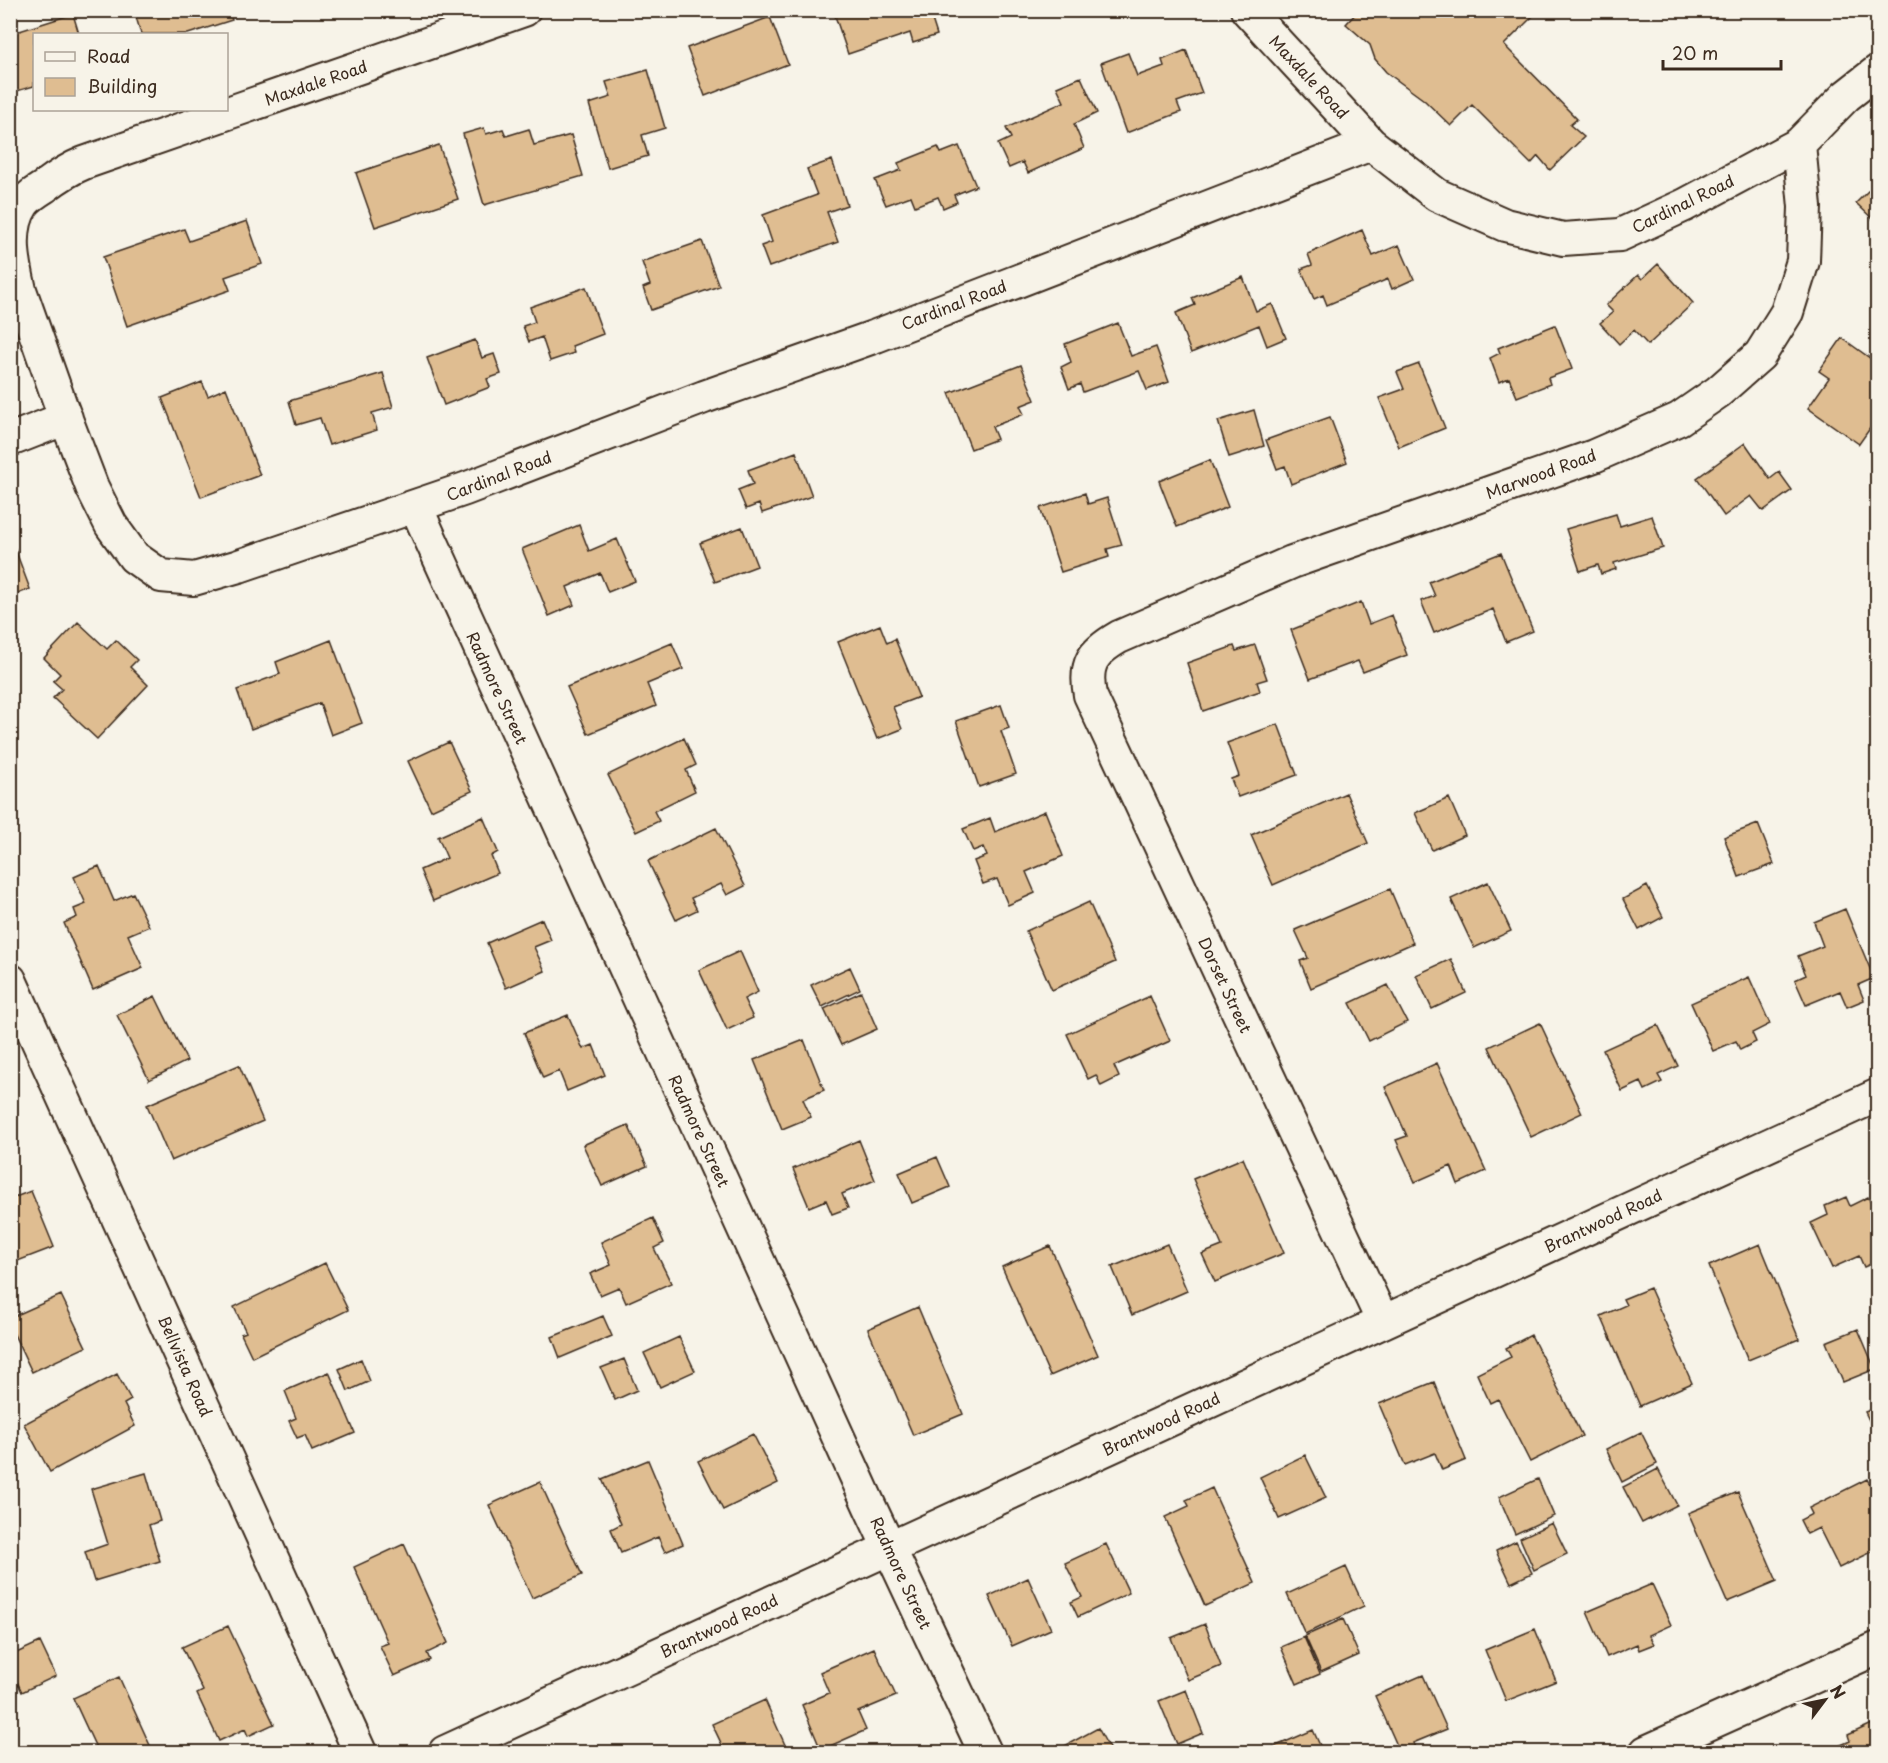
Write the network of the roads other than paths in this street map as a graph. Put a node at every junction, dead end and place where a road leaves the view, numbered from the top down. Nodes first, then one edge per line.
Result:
1 (524, 10) edge
2 (1247, 10) edge
3 (1878, 71) edge
4 (1371, 144) junction
5 (1798, 144) junction
6 (66, 418) junction
7 (10, 440) edge
8 (416, 507) junction
9 (1101, 647) joint
10 (10, 980) edge
11 (1878, 1095) edge
12 (1383, 1322) junction
13 (889, 1548) junction
14 (1878, 1648) edge
15 (360, 1752) edge
16 (445, 1752) edge
17 (985, 1752) edge
18 (1646, 1752) edge

1 - 6 street, Maxdale Road
2 - 4 street, Maxdale Road
3 - 5 street, Cardinal Road
4 - 5 street, Cardinal Road
4 - 8 street, Cardinal Road
5 - 9 street, Marwood Road
6 - 7 street
6 - 8 street, Cardinal Road
8 - 13 street, Radmore Street
9 - 12 street, Dorset Street
10 - 15 street, Bellvista Road
11 - 12 street, Brantwood Road
12 - 13 street, Brantwood Road
13 - 16 street, Brantwood Road
13 - 17 street, Radmore Street
14 - 18 street

